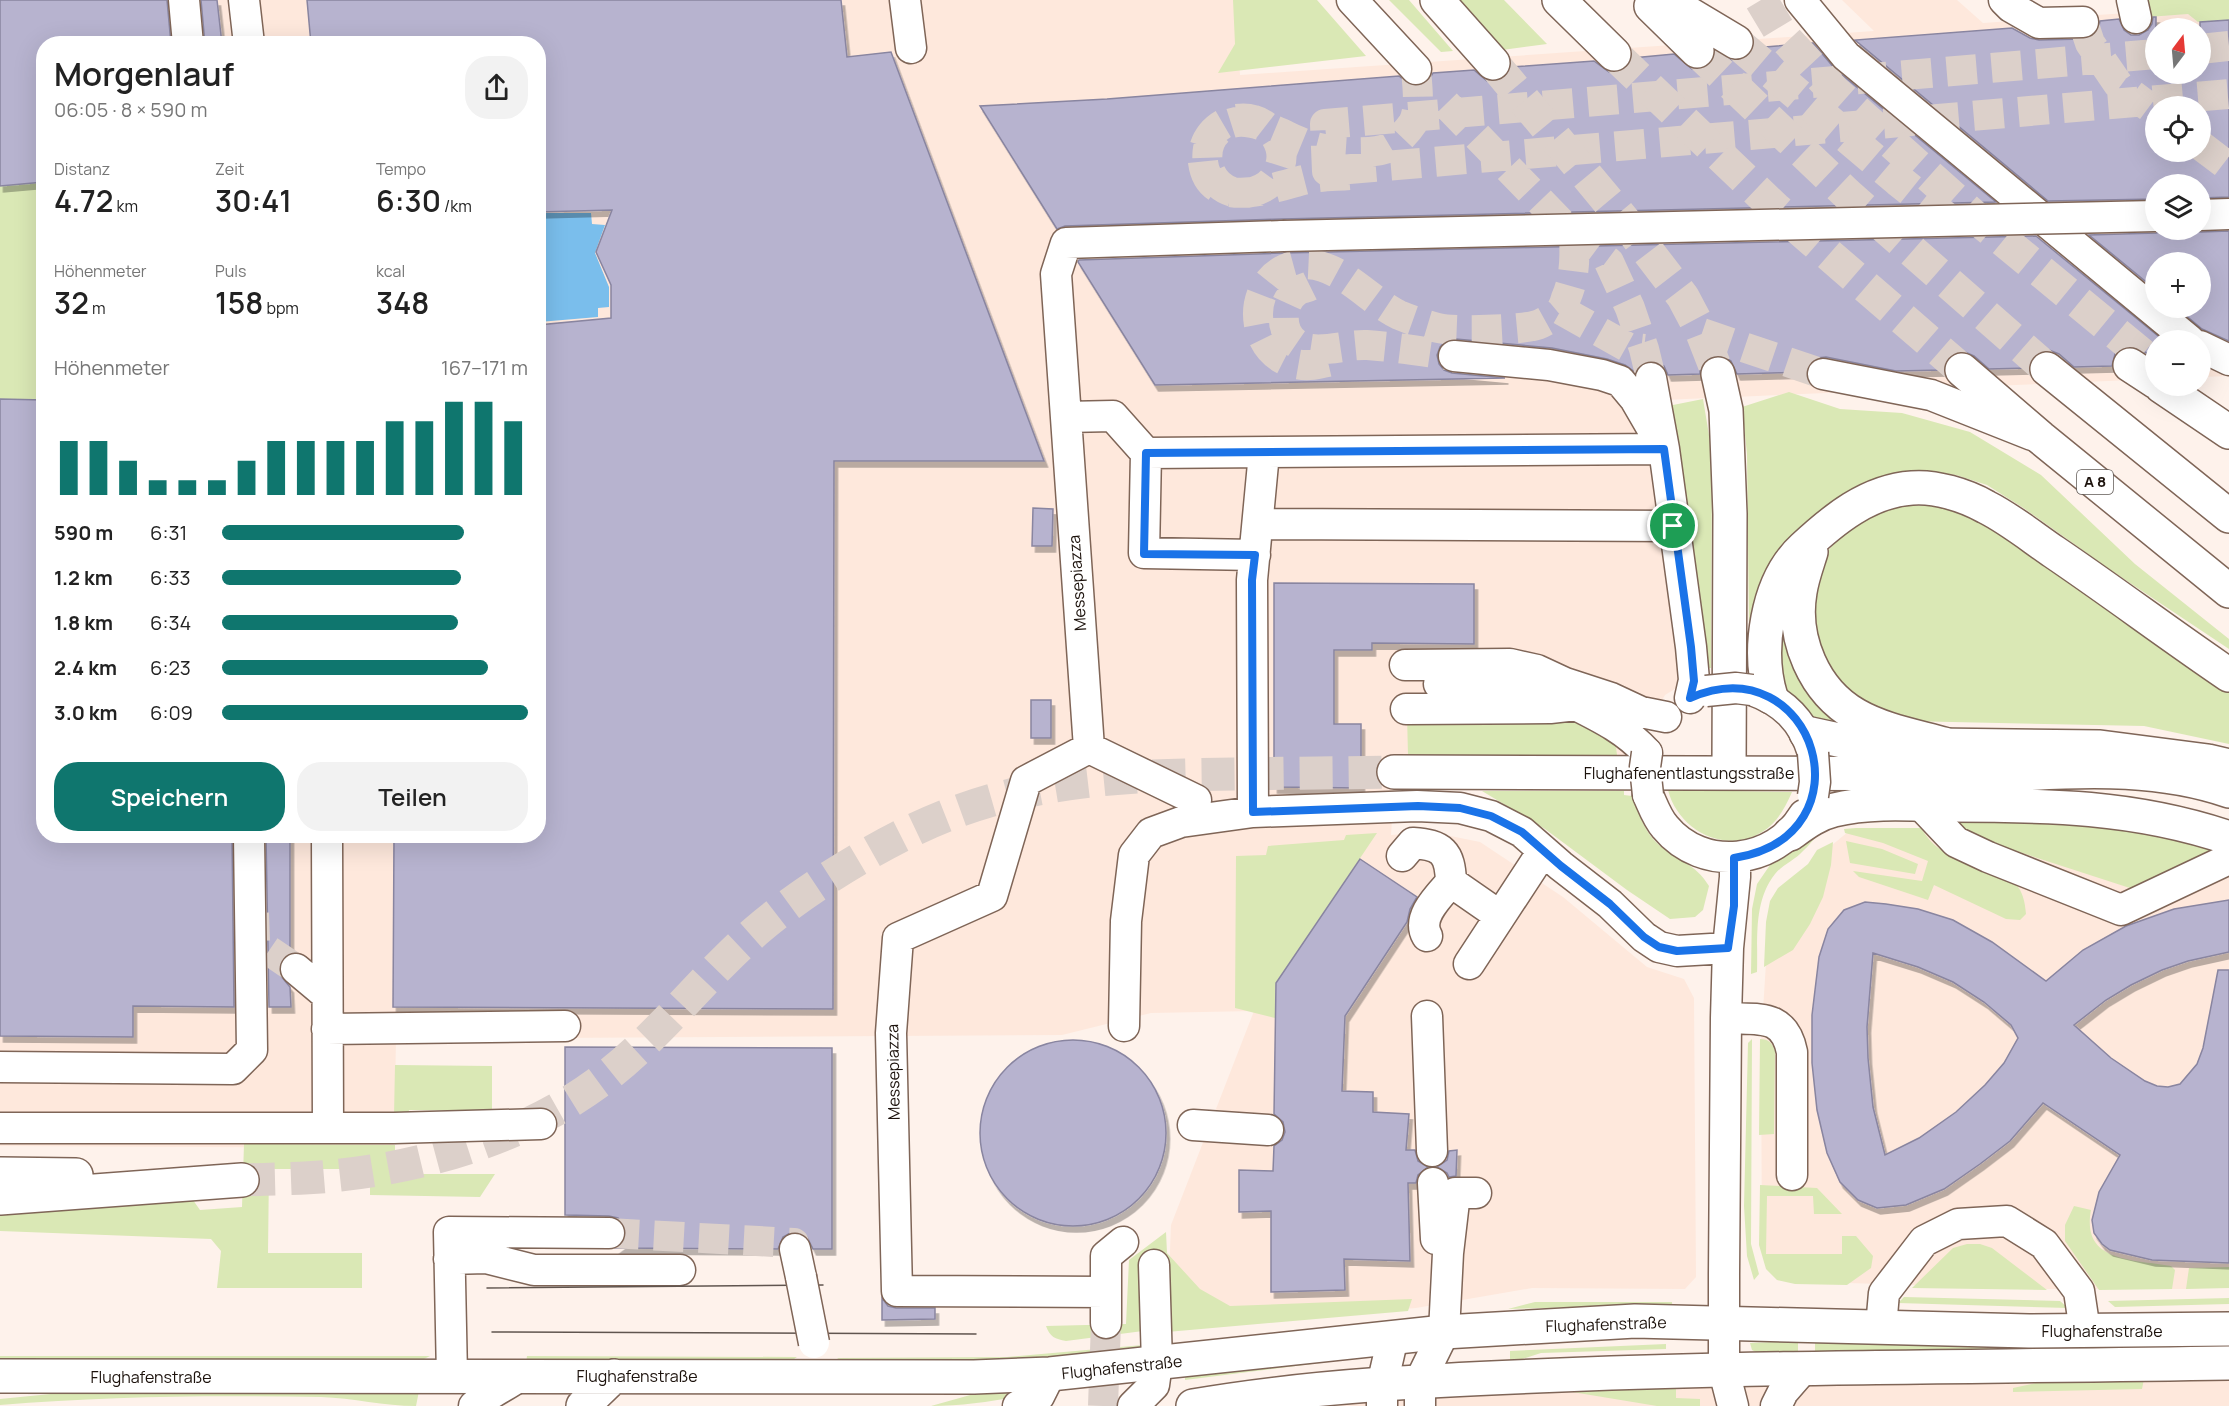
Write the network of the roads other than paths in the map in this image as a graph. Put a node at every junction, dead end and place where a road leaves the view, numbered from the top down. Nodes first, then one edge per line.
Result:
1 (184, 0) edge
2 (244, 0) edge
3 (905, 0) edge
4 (1352, 0) edge
5 (1437, 0) edge
6 (1559, 0) edge
7 (1644, 0) edge
8 (1666, 0) edge
9 (1800, 0) edge
10 (2004, 0) edge
11 (2084, 7) edge
12 (187, 36) edge
13 (248, 36) edge
14 (1736, 42) tunnel mouth
15 (911, 48) dead end
16 (1697, 51) tunnel mouth
17 (1614, 54) tunnel mouth
18 (1493, 63) tunnel mouth
19 (1416, 69) tunnel mouth
20 (2229, 214) edge
21 (2211, 215) edge
22 (2145, 216) edge
23 (2177, 330) edge
24 (2211, 351) edge
25 (1454, 356) tunnel mouth
26 (2229, 360) edge
27 (2047, 369) tunnel mouth
28 (1962, 370) tunnel mouth
29 (1718, 374) tunnel mouth
30 (1823, 374) tunnel mouth
31 (1651, 378) tunnel mouth
32 (2176, 396) edge
33 (1066, 417) junction
34 (2229, 432) edge
35 (2041, 438) junction
36 (1664, 449) junction
37 (1146, 453) junction
38 (1264, 453) junction
39 (2229, 516) edge
40 (1258, 524) junction
41 (1673, 526) junction
42 (1816, 536) junction
43 (1255, 555) junction
44 (2229, 591) edge
45 (2229, 675) edge
46 (1561, 693) junction
47 (1698, 694) junction
48 (1761, 694) junction
49 (1666, 717) junction
50 (1810, 743) junction
51 (1944, 744) junction
52 (1089, 748) junction
53 (1647, 753) junction
54 (2229, 766) edge
55 (1394, 772) tunnel mouth
56 (1729, 772) junction
57 (2021, 774) junction
58 (2229, 791) edge
59 (1196, 800) dead end
60 (1920, 804) junction
61 (1253, 812) junction
62 (2229, 814) edge
63 (1790, 834) junction
64 (2229, 838) edge
65 (249, 843) edge
66 (327, 843) edge
67 (1543, 851) junction
68 (1402, 856) dead end
69 (1734, 858) junction
70 (2229, 858) edge
71 (1451, 882) junction
72 (1500, 916) junction
73 (1427, 936) dead end
74 (1728, 948) junction
75 (1469, 964) dead end
76 (296, 969) tunnel mouth
77 (327, 995) junction
78 (1427, 1016) dead end
79 (1726, 1018) junction
80 (565, 1026) dead end
81 (1124, 1026) dead end
82 (327, 1029) junction
83 (0, 1067) edge
84 (541, 1124) dead end
85 (1193, 1125) dead end
86 (328, 1127) junction
87 (0, 1128) edge
88 (1268, 1130) dead end
89 (1432, 1150) dead end
90 (0, 1174) edge
91 (1792, 1175) dead end
92 (1432, 1183) dead end
93 (1476, 1193) dead end
94 (0, 1198) edge
95 (517, 1232) junction
96 (609, 1233) tunnel mouth
97 (1123, 1242) dead end
98 (449, 1251) junction
99 (1448, 1253) junction
100 (508, 1263) junction
101 (798, 1263) dead end
102 (1154, 1265) dead end
103 (1106, 1292) junction
104 (1106, 1323) tunnel mouth
105 (1724, 1323) junction
106 (1881, 1327) junction
107 (2229, 1329) edge
108 (2085, 1331) junction
109 (1444, 1332) junction
110 (1394, 1337) junction
111 (1157, 1363) junction
112 (2229, 1363) edge
113 (1803, 1369) junction
114 (1724, 1371) junction
115 (1050, 1374) junction
116 (452, 1376) junction
117 (614, 1376) junction
118 (0, 1377) edge
119 (519, 1377) junction
120 (819, 1377) junction
121 (1420, 1394) edge
122 (1382, 1395) edge
123 (1267, 1401) edge
124 (474, 1406) edge
125 (583, 1406) edge
126 (1018, 1406) edge
127 (1133, 1406) edge
128 (1193, 1406) edge
129 (1733, 1406) edge
130 (1776, 1406) edge

1 - 12 street
2 - 13 street
3 - 15 street
4 - 19 street
5 - 18 main road
6 - 17 main road
7 - 16 main road
8 - 14 main road
9 - 23 street
10 - 11 street
20 - 21 street
22 - 33 street, Messepiazza, bridge
24 - 26 street
25 - 36 street
27 - 39 main road
28 - 35 main road, A 8
29 - 56 main road
30 - 35 street
31 - 36 street
32 - 34 main road
33 - 37 street
33 - 52 street, Messepiazza
35 - 44 main road, A 8
36 - 38 street
36 - 41 street
37 - 38 street
37 - 43 street
38 - 40 street
40 - 41 street
40 - 43 street
41 - 47 street
42 - 45 main road
42 - 48 main road
42 - 51 main road
43 - 61 street
46 - 46 street
46 - 49 street
46 - 53 street
47 - 48 street, bridge
47 - 49 street
48 - 50 street
49 - 53 street
50 - 51 main road
50 - 63 street, bridge
51 - 54 main road
52 - 59 street
52 - 103 street, Messepiazza
53 - 69 street, bridge
55 - 56 main road, Flughafenentlastungsstraße
56 - 57 main road, Flughafenentlastungsstraße
57 - 58 main road, Flughafenentlastungsstraße
57 - 62 main road, Flughafenentlastungsstraße
60 - 63 main road
60 - 64 main road
60 - 70 street
61 - 67 street
61 - 81 street
63 - 69 street
65 - 83 street
66 - 77 street
67 - 72 street
67 - 74 street
68 - 71 street
69 - 74 street
71 - 72 street
71 - 73 street
72 - 75 street
74 - 79 street
76 - 77 street
77 - 82 street
78 - 89 street
79 - 91 street
79 - 105 street
80 - 82 street
82 - 86 street
84 - 86 street
85 - 88 street
86 - 87 street
90 - 94 main road
92 - 99 street
93 - 99 street
95 - 96 street
95 - 98 street
95 - 100 street
95 - 100 street
97 - 103 street
98 - 100 street
98 - 116 street
99 - 109 street
101 - 120 street, bridge
102 - 111 street
103 - 104 street
105 - 106 main road, Flughafenstraße
105 - 109 main road, Flughafenstraße
105 - 114 street
106 - 108 main road, Flughafenstraße
106 - 108 street
107 - 108 main road, Flughafenstraße
109 - 110 main road, Flughafenstraße
109 - 121 street
110 - 111 main road, Flughafenstraße
110 - 121 street
110 - 122 street
111 - 115 main road, Flughafenstraße
111 - 127 street
112 - 113 main road, Flughafenstraße
113 - 114 main road, Flughafenstraße
113 - 130 street
114 - 121 main road, Flughafenstraße
114 - 129 street
115 - 120 main road, Flughafenstraße
115 - 126 street
116 - 118 main road, Flughafenstraße
116 - 119 main road, Flughafenstraße
117 - 119 main road, Flughafenstraße
117 - 120 main road, Flughafenstraße
117 - 125 main road
119 - 124 street
121 - 122 main road, Flughafenstraße
122 - 123 main road, Flughafenstraße
123 - 128 main road, Flughafenstraße

